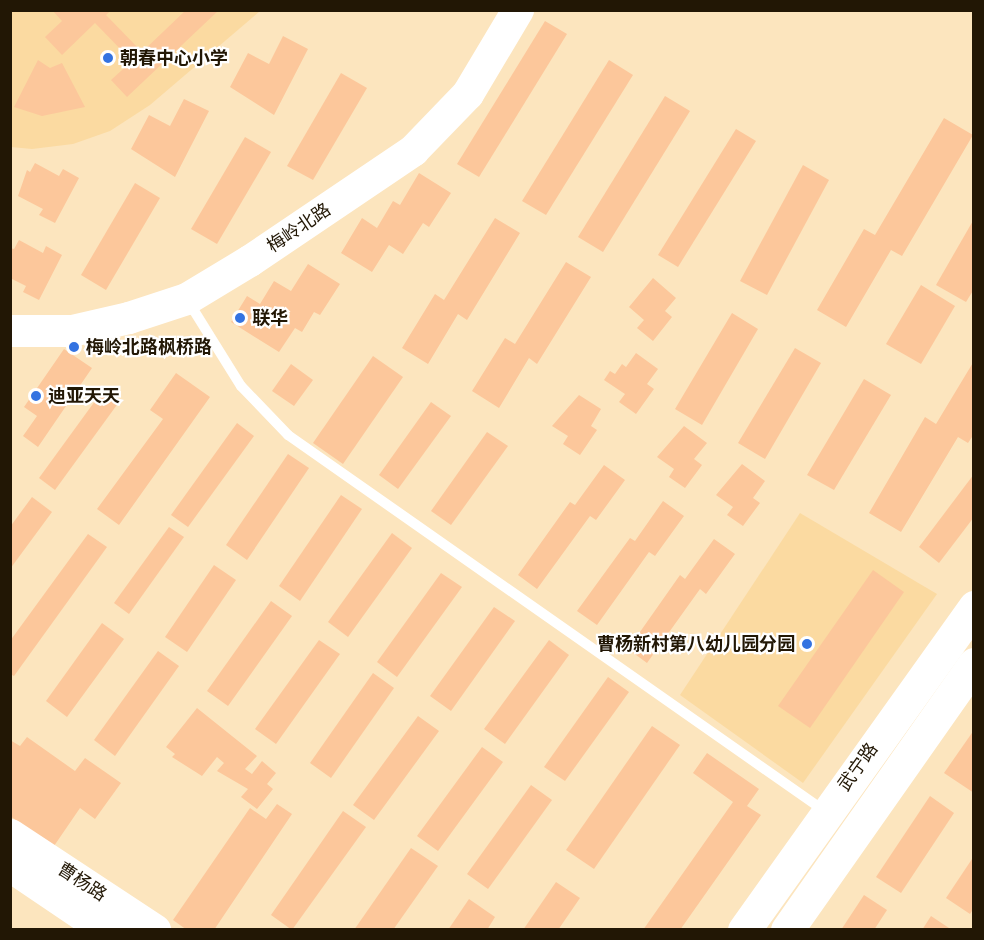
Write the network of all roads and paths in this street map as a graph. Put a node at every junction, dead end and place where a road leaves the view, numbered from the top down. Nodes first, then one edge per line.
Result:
1 (518, 10) edge
2 (187, 299) junction
3 (10, 332) edge
4 (974, 607) edge
5 (974, 663) edge
6 (826, 812) junction
7 (10, 835) edge
8 (10, 865) edge
9 (106, 930) edge
10 (154, 930) edge
11 (744, 930) edge
12 (787, 930) edge

1 - 2 street, 梅岭北路
2 - 3 street, 梅岭北路
2 - 6 lane
4 - 6 main road, 武宁路
5 - 12 main road, 武宁路
6 - 11 main road, 武宁路
7 - 10 main road, 曹杨路
8 - 9 main road, 曹杨路

